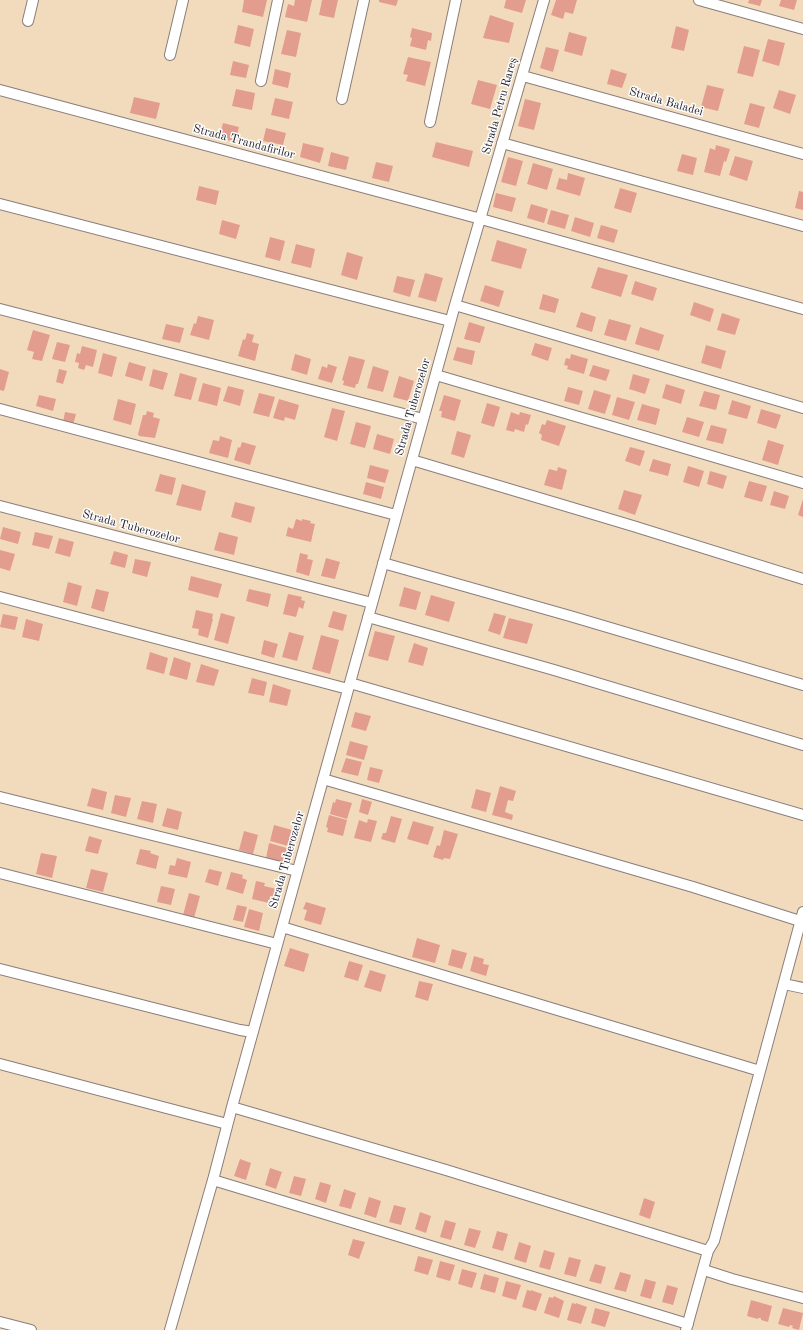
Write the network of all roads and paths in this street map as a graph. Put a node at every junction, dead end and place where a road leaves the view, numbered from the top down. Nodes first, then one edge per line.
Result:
1 (33, 0) edge
2 (183, 0) edge
3 (278, 0) edge
4 (364, 0) edge
5 (456, 0) edge
6 (544, 0) edge
7 (699, 0) edge
8 (28, 22) dead end
9 (803, 29) edge
10 (170, 55) dead end
11 (523, 76) junction
12 (261, 81) dead end
13 (0, 90) edge
14 (342, 99) dead end
15 (430, 122) dead end
16 (502, 143) junction
17 (803, 154) edge
18 (0, 204) edge
19 (481, 218) junction
20 (803, 226) edge
21 (455, 305) junction
22 (0, 309) edge
23 (803, 309) edge
24 (450, 321) junction
25 (436, 375) junction
26 (803, 408) edge
27 (0, 409) edge
28 (423, 418) junction
29 (412, 460) junction
30 (803, 483) edge
31 (0, 506) edge
32 (396, 515) junction
33 (383, 563) junction
34 (803, 578) edge
35 (0, 597) edge
36 (372, 603) junction
37 (368, 617) junction
38 (803, 685) edge
39 (349, 686) junction
40 (803, 745) edge
41 (323, 779) junction
42 (0, 797) edge
43 (803, 815) edge
44 (0, 872) edge
45 (297, 872) junction
46 (802, 917) edge
47 (282, 927) junction
48 (277, 944) junction
49 (0, 969) edge
50 (784, 984) junction
51 (803, 988) edge
52 (253, 1032) junction
53 (0, 1064) edge
54 (760, 1071) junction
55 (232, 1106) junction
56 (227, 1124) junction
57 (213, 1180) junction
58 (708, 1251) junction
59 (704, 1270) junction
60 (803, 1298) edge
61 (0, 1322) edge
62 (687, 1327) edge
63 (31, 1330) edge
64 (170, 1330) edge

1 - 8 street
2 - 10 street
3 - 12 street
4 - 14 street
5 - 15 street
6 - 11 street, Strada Petru Rareș
7 - 9 street
11 - 16 street, Strada Petru Rareș
11 - 17 street, Strada Baladei
13 - 19 street, Strada Trandafirilor
16 - 19 street, Strada Petru Rareș
16 - 20 street
18 - 24 street
19 - 21 street, Strada Tuberozelor
19 - 23 street, Strada Trandafirilor
21 - 24 street, Strada Tuberozelor
21 - 26 street
22 - 28 street
24 - 25 street, Strada Tuberozelor
25 - 28 street, Strada Tuberozelor
25 - 30 street
27 - 32 street
28 - 29 street, Strada Tuberozelor
29 - 32 street, Strada Tuberozelor
29 - 34 street
31 - 36 street, Strada Tuberozelor
32 - 33 street, Strada Tuberozelor
33 - 36 street, Strada Tuberozelor
33 - 38 street
35 - 39 street
36 - 37 street, Strada Tuberozelor
37 - 39 street, Strada Tuberozelor
37 - 40 street
39 - 41 street, Strada Tuberozelor
39 - 43 street
41 - 45 street, Strada Tuberozelor
41 - 46 street
42 - 45 street
44 - 48 street
45 - 47 street, Strada Tuberozelor
46 - 50 street
47 - 48 street, Strada Tuberozelor
47 - 54 street
48 - 52 street, Strada Tuberozelor
49 - 52 street
50 - 51 street
50 - 54 street
52 - 55 street, Strada Tuberozelor
53 - 56 street
54 - 58 street
55 - 56 street, Strada Tuberozelor
55 - 58 street
56 - 57 street, Strada Tuberozelor
57 - 62 street
57 - 64 street, Strada Tuberozelor
58 - 59 street
59 - 60 street
59 - 62 street
61 - 63 street

